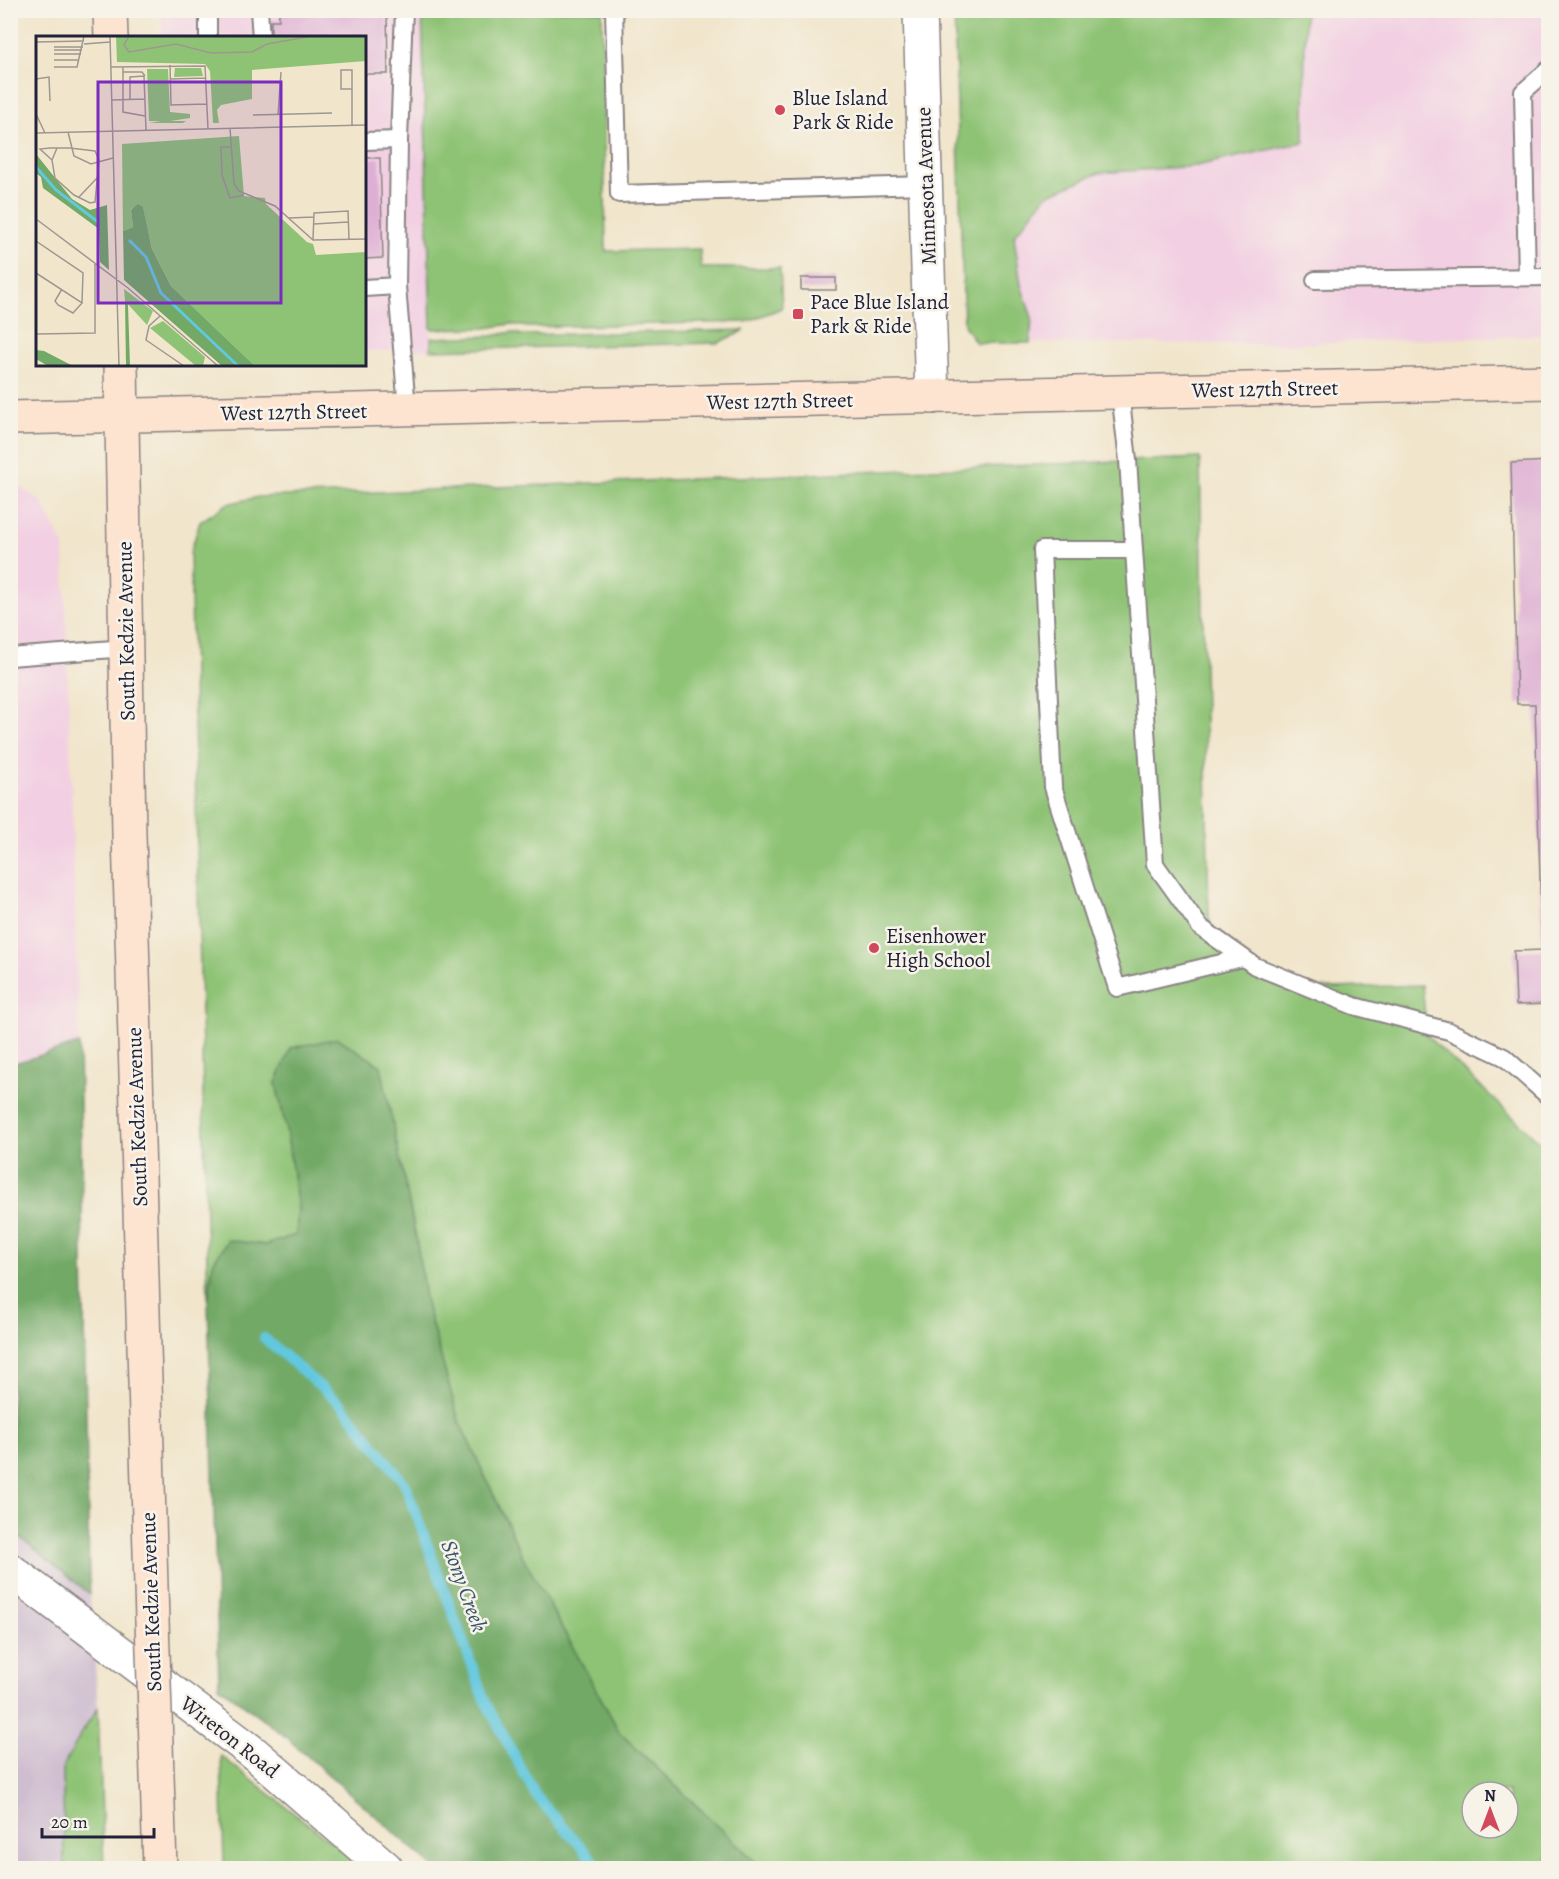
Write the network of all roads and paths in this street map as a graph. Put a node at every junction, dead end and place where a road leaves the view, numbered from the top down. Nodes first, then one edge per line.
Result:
1 (110, 10) edge
2 (208, 10) edge
3 (259, 10) edge
4 (404, 10) edge
5 (614, 10) edge
6 (920, 10) edge
7 (111, 36) edge
8 (208, 36) edge
9 (261, 36) edge
10 (1548, 70) edge
11 (399, 140) junction
12 (366, 141) edge
13 (926, 185) junction
14 (1527, 277) junction
15 (1548, 277) edge
16 (1315, 280) dead end
17 (397, 286) junction
18 (366, 288) edge
19 (121, 366) edge
20 (1548, 382) edge
21 (1120, 393) junction
22 (932, 397) junction
23 (407, 409) junction
24 (123, 416) junction
25 (10, 418) edge
26 (1134, 550) junction
27 (126, 648) junction
28 (10, 657) edge
29 (1242, 958) junction
30 (1548, 1096) edge
31 (10, 1570) edge
32 (160, 1869) edge
33 (386, 1869) edge

1 - 7 main road
2 - 8 lane
3 - 9 lane
4 - 11 lane
5 - 13 lane
6 - 13 street, Minnesota Avenue
10 - 14 lane
11 - 12 lane
11 - 17 lane
13 - 22 street, Minnesota Avenue
14 - 15 lane
14 - 16 lane
17 - 18 lane
17 - 23 lane
19 - 24 main road, South Kedzie Avenue
20 - 21 main road, West 127th Street
21 - 22 main road, West 127th Street
21 - 26 lane
22 - 23 main road, West 127th Street
23 - 24 main road, West 127th Street
24 - 25 main road, West 127th Street
24 - 27 main road, South Kedzie Avenue
26 - 29 lane
26 - 29 lane
27 - 28 lane
27 - 32 main road, South Kedzie Avenue, bridge
29 - 30 lane
31 - 33 street, Wireton Road

